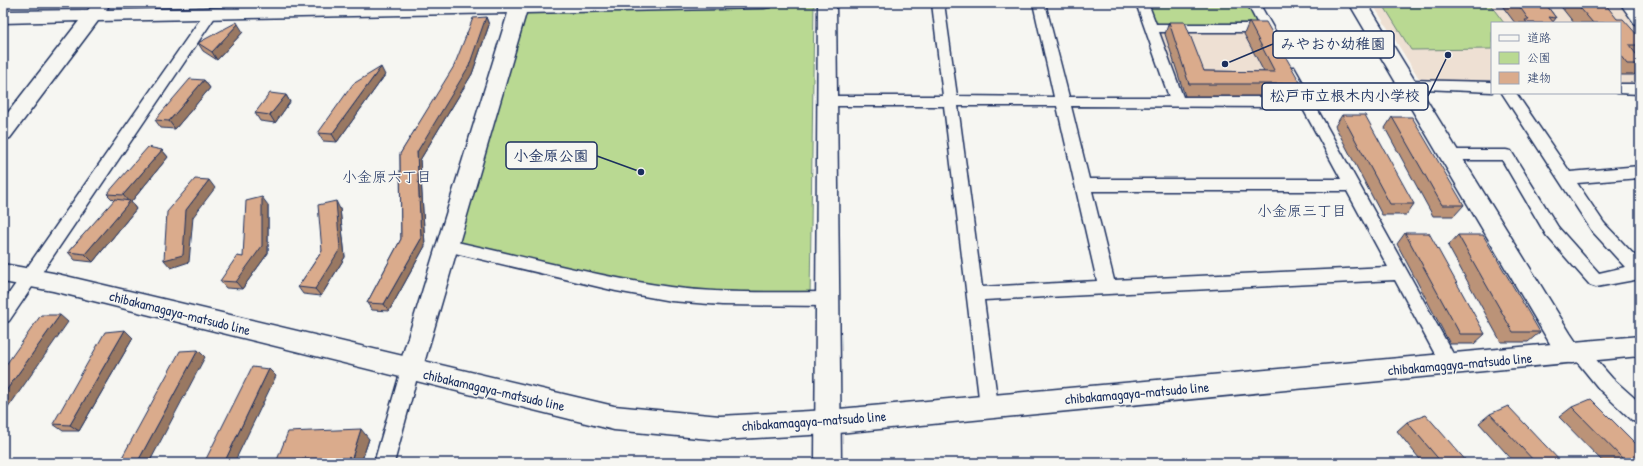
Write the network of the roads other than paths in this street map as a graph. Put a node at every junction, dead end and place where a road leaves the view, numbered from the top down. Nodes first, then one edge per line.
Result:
1 (764, 3) edge
2 (827, 3) edge
3 (938, 3) edge
4 (1039, 3) edge
5 (1142, 3) edge
6 (1253, 3) edge
7 (1358, 3) edge
8 (1626, 3) edge
9 (519, 5) edge
10 (98, 9) edge
11 (211, 14) junction
12 (3, 17) edge
13 (1640, 21) edge
14 (1151, 28) junction
15 (1266, 28) junction
16 (1491, 87) edge
17 (1621, 89) edge
18 (1640, 89) edge
19 (1412, 93) junction
20 (1510, 94) edge
21 (826, 101) junction
22 (950, 102) junction
23 (1063, 102) junction
24 (1178, 102) junction
25 (1306, 102) junction
26 (3, 133) edge
27 (1450, 155) junction
28 (1640, 172) edge
29 (1566, 178) junction
30 (1083, 185) junction
31 (1352, 185) junction
32 (448, 246) junction
33 (1639, 271) edge
34 (3, 273) edge
35 (1400, 273) junction
36 (30, 278) junction
37 (1107, 286) junction
38 (975, 294) junction
39 (827, 299) junction
40 (3, 316) edge
41 (1640, 346) edge
42 (1576, 354) junction
43 (1450, 365) junction
44 (410, 370) junction
45 (989, 406) junction
46 (1640, 415) edge
47 (828, 422) junction
48 (384, 463) edge
49 (828, 463) edge

1 - 9 street
2 - 21 street
3 - 22 street
4 - 23 street
5 - 14 street
6 - 15 street
7 - 19 street
8 - 13 street
9 - 11 street
9 - 32 street
10 - 11 street
10 - 12 street
10 - 26 street
11 - 36 street
14 - 15 street
14 - 24 street
15 - 25 street
16 - 19 street
17 - 18 street
19 - 25 street
19 - 27 street
20 - 29 street
21 - 22 street
21 - 39 street
22 - 23 street
22 - 38 street
23 - 24 street
23 - 30 street
24 - 25 street
25 - 31 street
27 - 33 street
27 - 42 street
28 - 29 street
29 - 33 street
30 - 31 street
30 - 37 street
31 - 35 street
32 - 39 street
32 - 44 street
34 - 36 street, chibakamagaya-matsudo line
35 - 37 street
35 - 43 street
36 - 40 street
36 - 44 street, chibakamagaya-matsudo line
37 - 38 street
38 - 45 street
39 - 47 street
41 - 42 street, chibakamagaya-matsudo line
42 - 43 street, chibakamagaya-matsudo line
42 - 46 street
43 - 45 street, chibakamagaya-matsudo line
44 - 47 street, chibakamagaya-matsudo line
44 - 48 street
45 - 47 street, chibakamagaya-matsudo line
47 - 49 street

